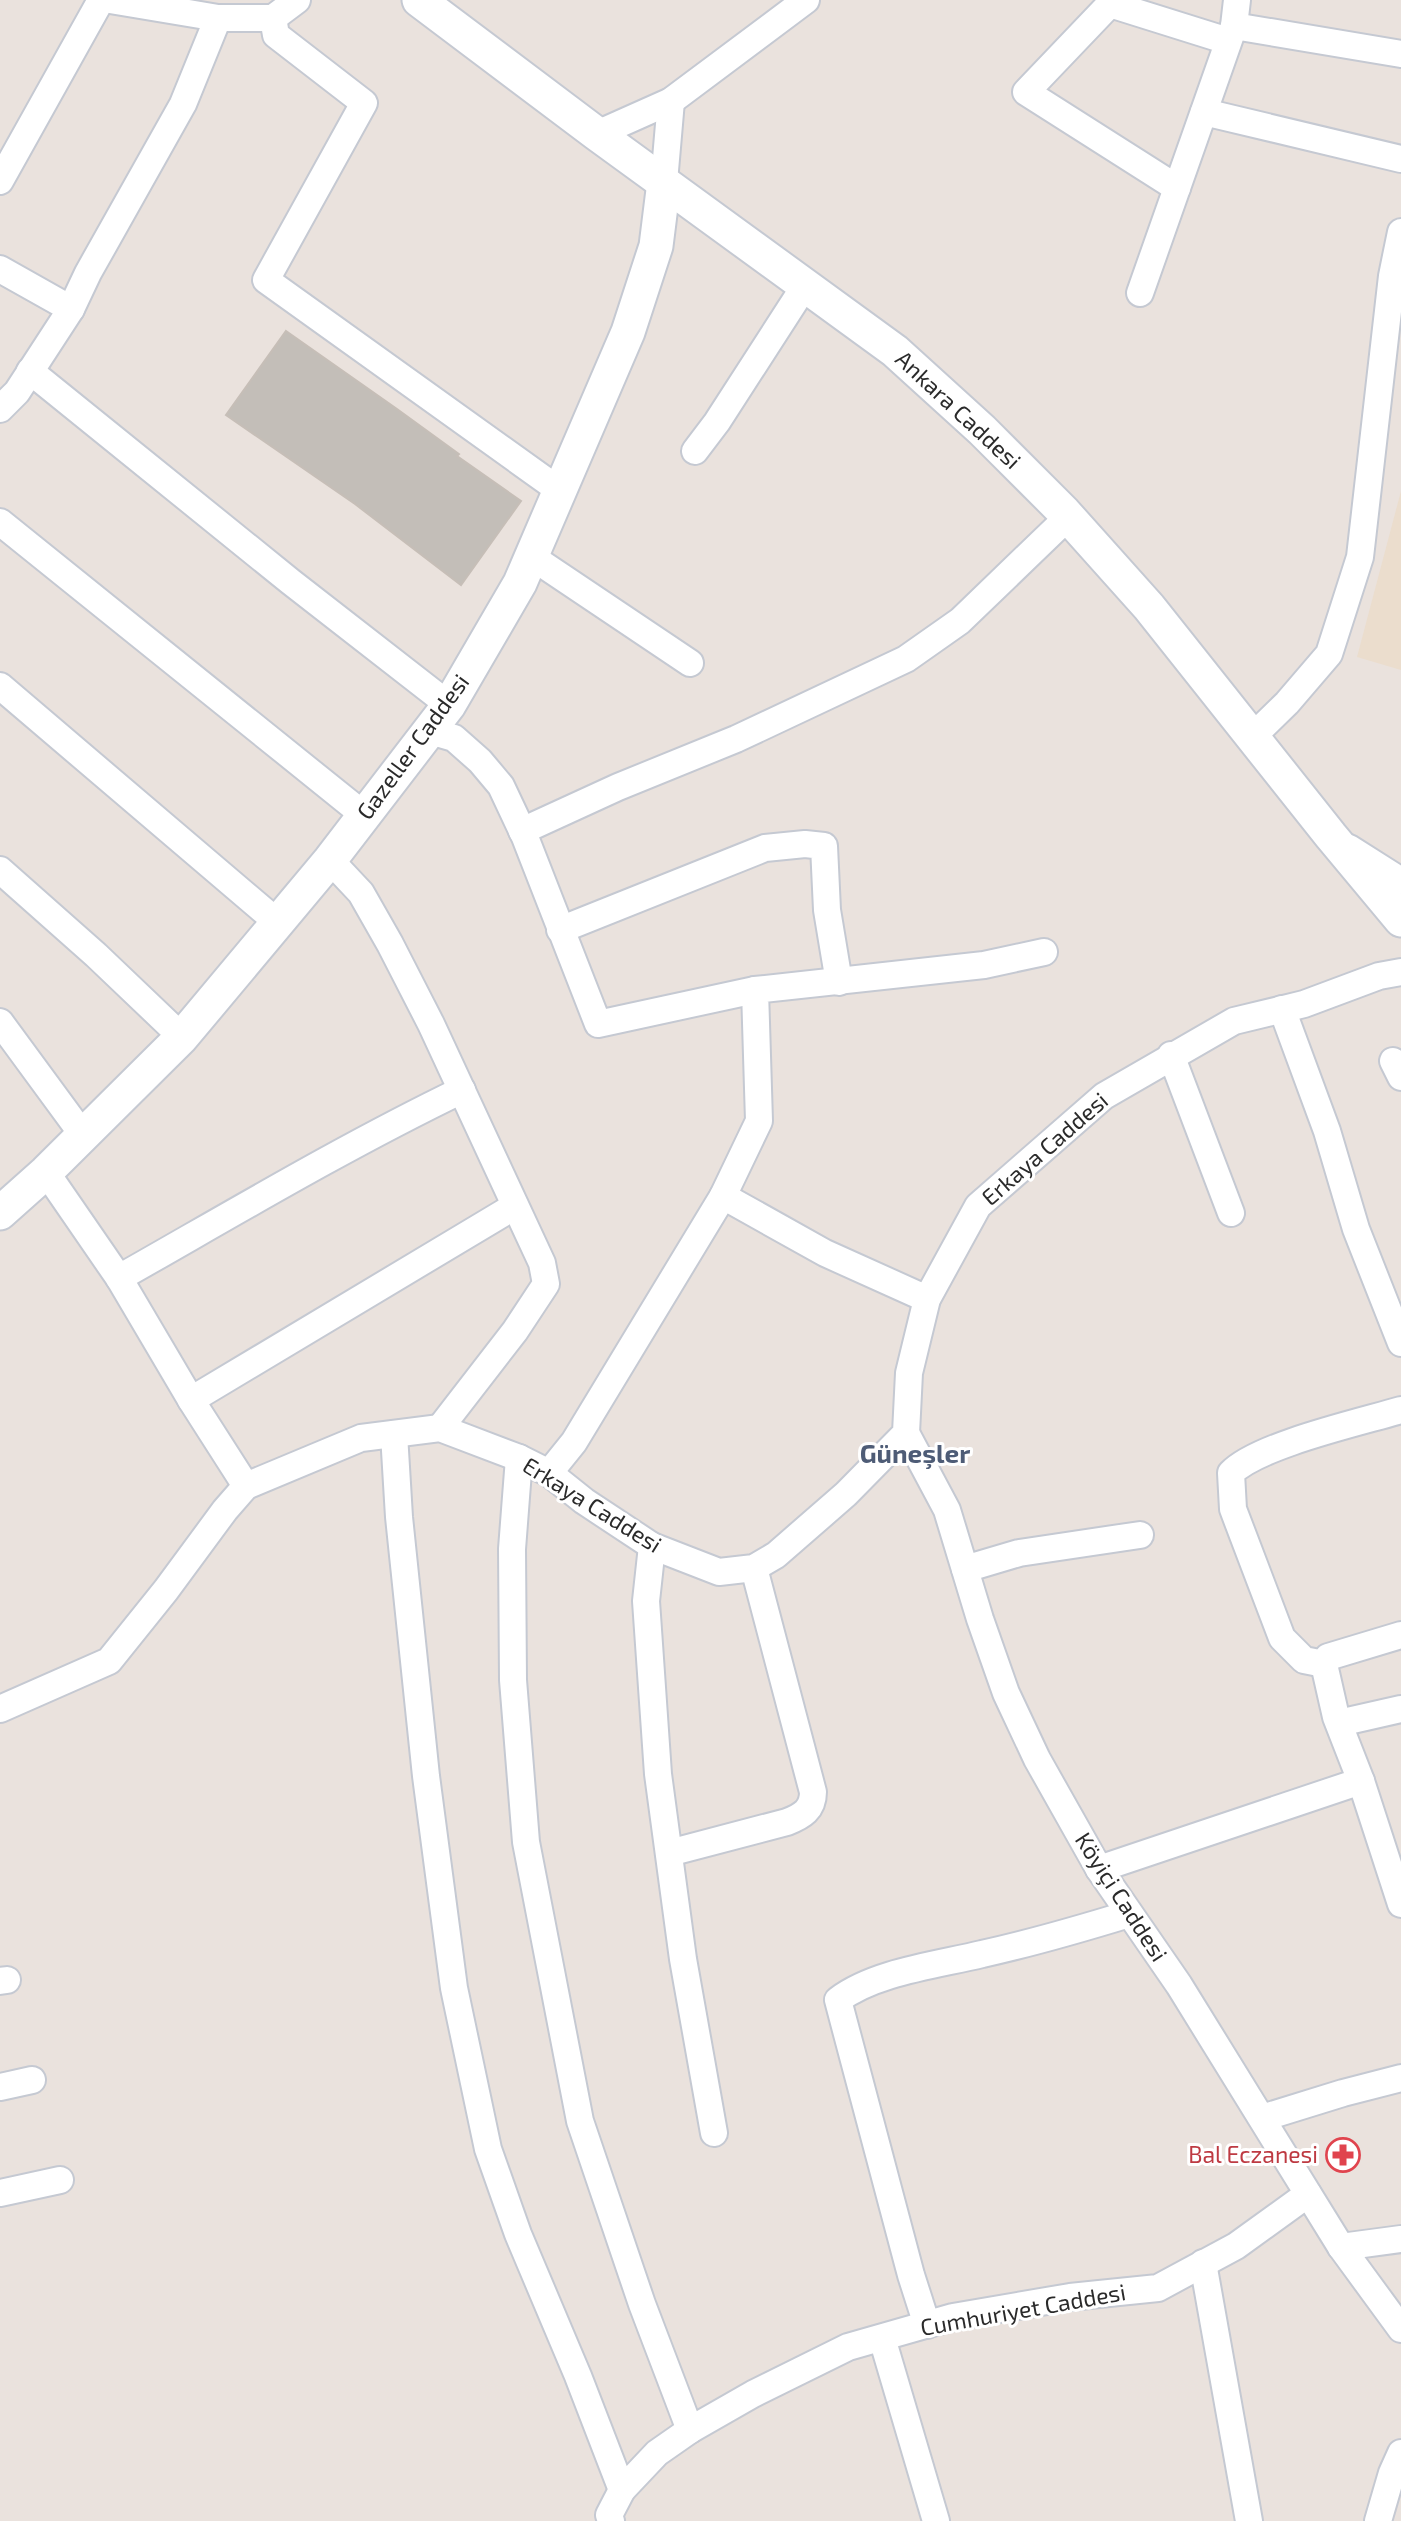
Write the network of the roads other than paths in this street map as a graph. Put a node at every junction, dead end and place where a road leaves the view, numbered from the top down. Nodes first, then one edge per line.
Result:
1 (101, 0) edge
2 (110, 0) edge
3 (297, 0) edge
4 (419, 0) edge
5 (807, 0) edge
6 (1237, 0) edge
7 (1109, 2) edge
8 (218, 18) junction
9 (272, 18) junction
10 (1231, 34) junction
11 (1401, 54) edge
12 (671, 101) junction
13 (1203, 112) junction
14 (597, 134) junction
15 (1401, 159) edge
16 (0, 180) edge
17 (664, 183) junction
18 (1177, 188) junction
19 (1401, 232) edge
20 (0, 269) edge
21 (806, 284) junction
22 (1140, 293) dead end
23 (71, 309) junction
24 (30, 372) junction
25 (0, 409) edge
26 (695, 451) dead end
27 (559, 490) junction
28 (1068, 517) junction
29 (0, 522) edge
30 (531, 557) junction
31 (690, 663) dead end
32 (0, 686) edge
33 (440, 718) junction
34 (1252, 737) junction
35 (364, 815) junction
36 (522, 831) junction
37 (1331, 836) junction
38 (330, 860) junction
39 (0, 870) edge
40 (1401, 881) edge
41 (1401, 920) edge
42 (277, 922) junction
43 (559, 930) junction
44 (1401, 951) edge
45 (1044, 952) dead end
46 (1390, 974) edge
47 (839, 982) junction
48 (755, 990) junction
49 (1282, 1009) junction
50 (0, 1022) edge
51 (182, 1037) junction
52 (1171, 1055) junction
53 (462, 1090) junction
54 (83, 1135) junction
55 (46, 1172) junction
56 (723, 1196) junction
57 (515, 1206) junction
58 (0, 1213) edge
59 (1231, 1213) dead end
60 (118, 1278) junction
61 (927, 1299) junction
62 (1401, 1343) edge
63 (191, 1400) junction
64 (1401, 1410) edge
65 (440, 1428) junction
66 (906, 1433) junction
67 (394, 1434) junction
68 (519, 1458) junction
69 (549, 1473) junction
70 (246, 1486) junction
71 (1140, 1535) dead end
72 (652, 1546) junction
73 (754, 1568) junction
74 (965, 1569) junction
75 (1401, 1635) edge
76 (1324, 1664) junction
77 (0, 1709) edge
78 (1401, 1709) edge
79 (1339, 1723) junction
80 (1361, 1781) junction
81 (669, 1853) junction
82 (1099, 1869) junction
83 (1401, 1904) edge
84 (1129, 1914) junction
85 (1401, 2078) edge
86 (32, 2080) dead end
87 (0, 2087) edge
88 (1262, 2118) junction
89 (714, 2133) dead end
90 (61, 2180) dead end
91 (0, 2193) edge
92 (1308, 2194) junction
93 (1401, 2239) edge
94 (1341, 2248) junction
95 (1203, 2263) junction
96 (926, 2325) junction
97 (1401, 2329) edge
98 (882, 2338) junction
99 (690, 2430) junction
100 (1401, 2454) edge
101 (622, 2490) junction
102 (611, 2521) edge
103 (936, 2521) edge
104 (1249, 2521) edge
105 (1378, 2521) edge

1 - 16 street
2 - 8 street
3 - 9 street
4 - 14 street, Ankara Caddesi
5 - 12 street
6 - 10 street
7 - 10 street
7 - 18 street
8 - 9 street
8 - 23 street
9 - 27 street
10 - 11 street
10 - 13 street
12 - 14 street
12 - 17 street
13 - 15 street
13 - 18 street
14 - 17 street, Ankara Caddesi
17 - 21 street, Ankara Caddesi
17 - 27 street, Gazeller Caddesi
18 - 22 street
19 - 34 street
20 - 23 street
21 - 26 street
21 - 28 street, Ankara Caddesi
23 - 24 street
24 - 25 street
24 - 33 street
27 - 30 street, Gazeller Caddesi
28 - 34 street, Ankara Caddesi
28 - 36 street
29 - 35 street
30 - 31 street
30 - 33 street, Gazeller Caddesi
32 - 42 street
33 - 35 street, Gazeller Caddesi
33 - 36 street
34 - 37 street, Ankara Caddesi
35 - 38 street, Gazeller Caddesi
36 - 43 street
37 - 40 street
37 - 41 street, Ankara Caddesi
38 - 42 street, Gazeller Caddesi
38 - 53 street
39 - 51 street
42 - 51 street, Gazeller Caddesi
43 - 47 street
43 - 48 street
44 - 46 street
45 - 47 street
46 - 49 street, Erkaya Caddesi
47 - 48 street
48 - 56 street
49 - 52 street, Erkaya Caddesi
49 - 62 street
50 - 54 street
51 - 54 street, Gazeller Caddesi
52 - 59 street
52 - 61 street, Erkaya Caddesi
53 - 57 street
53 - 60 street
54 - 55 street, Gazeller Caddesi
55 - 58 street, Gazeller Caddesi
55 - 60 street
56 - 61 street
56 - 69 street
57 - 63 street
57 - 65 street
60 - 63 street
61 - 66 street, Erkaya Caddesi
63 - 70 street
64 - 76 street
65 - 67 street, Erkaya Caddesi
65 - 68 street, Erkaya Caddesi
66 - 73 street, Erkaya Caddesi
66 - 74 street, Köyiçi Caddesi
67 - 70 street, Erkaya Caddesi
67 - 101 street
68 - 69 street, Erkaya Caddesi
68 - 99 street
69 - 72 street, Erkaya Caddesi
70 - 77 street, Erkaya Caddesi
71 - 74 street
72 - 73 street, Erkaya Caddesi
72 - 81 street
73 - 81 street
74 - 82 street, Köyiçi Caddesi
75 - 76 street
76 - 79 street
78 - 79 street
79 - 80 street
80 - 82 street
80 - 83 street
81 - 89 street
82 - 84 street, Köyiçi Caddesi
84 - 88 street, Köyiçi Caddesi
84 - 96 street
85 - 88 street
86 - 87 street
88 - 92 street, Köyiçi Caddesi
90 - 91 street
92 - 94 street, Köyiçi Caddesi
92 - 95 street, Cumhuriyet Caddesi
93 - 94 street
94 - 97 street, Köyiçi Caddesi
95 - 96 street, Cumhuriyet Caddesi
95 - 104 street
96 - 98 street, Cumhuriyet Caddesi
98 - 99 street, Cumhuriyet Caddesi
98 - 103 street
99 - 101 street, Cumhuriyet Caddesi
100 - 105 street
101 - 102 street, Cumhuriyet Caddesi

